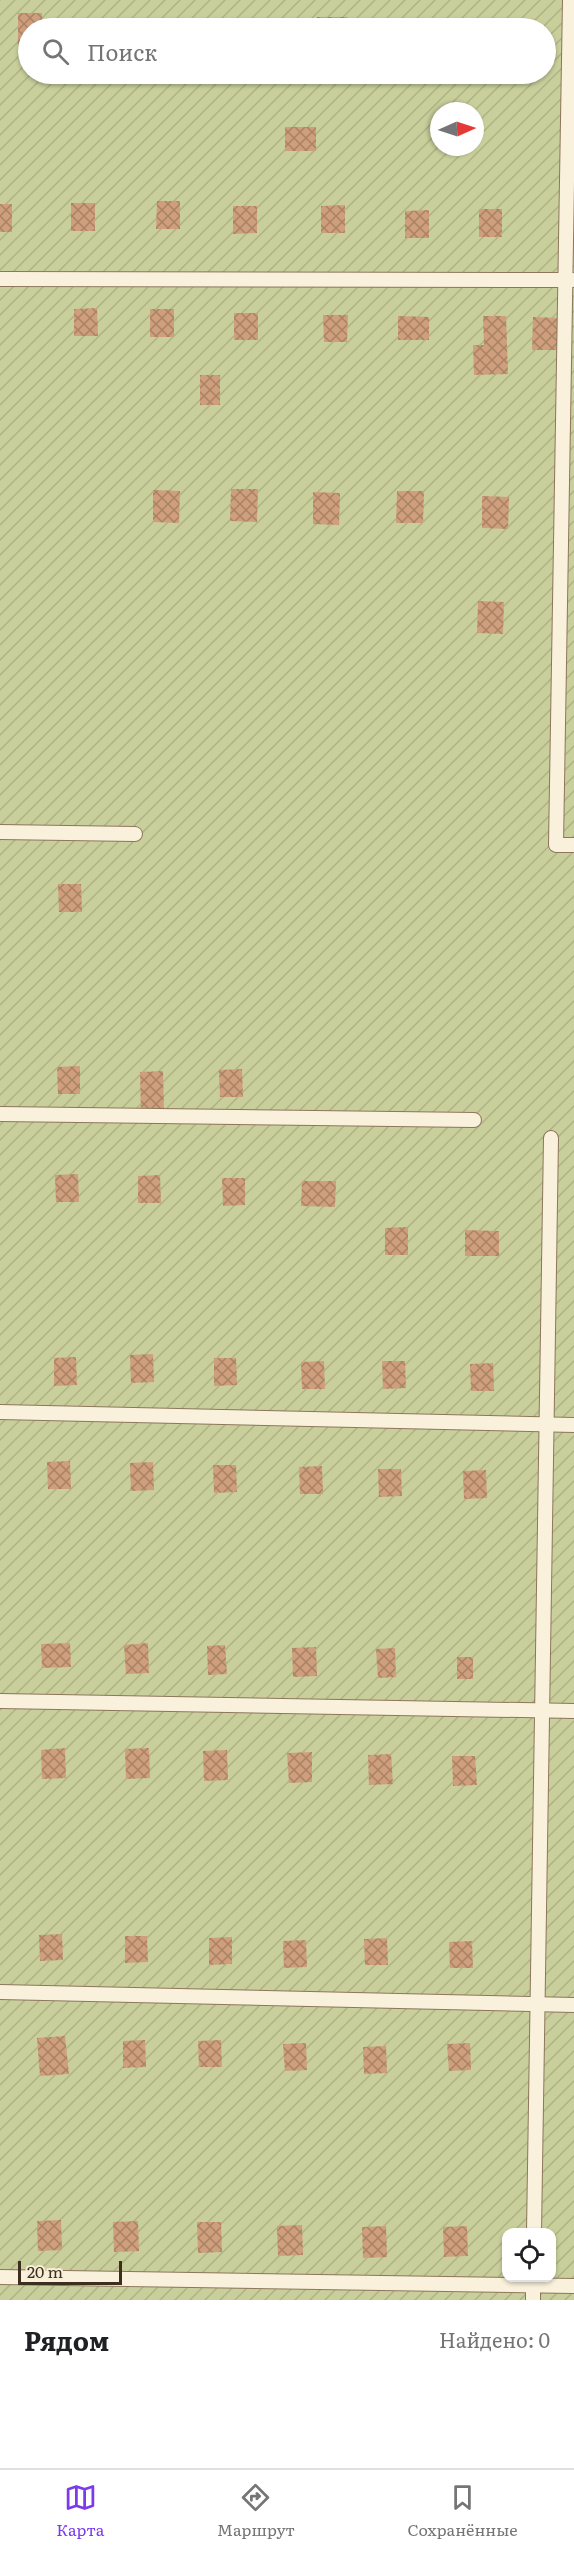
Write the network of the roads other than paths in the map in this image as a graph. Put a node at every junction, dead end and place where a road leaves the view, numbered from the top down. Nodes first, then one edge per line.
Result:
1 (570, 0) edge
2 (0, 279) edge
3 (570, 280) edge
4 (567, 565) edge
5 (0, 832) edge
6 (135, 834) dead end
7 (574, 845) edge
8 (0, 1114) edge
9 (474, 1120) dead end
10 (551, 1138) dead end
11 (0, 1412) edge
12 (547, 1425) junction
13 (574, 1425) edge
14 (0, 1701) edge
15 (542, 1711) junction
16 (574, 1711) edge
17 (0, 1992) edge
18 (537, 2004) junction
19 (574, 2005) edge
20 (534, 2228) edge
21 (0, 2277) edge
22 (502, 2281) edge
23 (533, 2282) edge
24 (541, 2282) edge
25 (574, 2286) edge
26 (533, 2300) edge

1 - 3 lane
2 - 3 lane
3 - 4 lane
4 - 7 lane
5 - 6 lane
8 - 9 lane
10 - 12 lane
11 - 12 lane
12 - 13 lane
12 - 15 lane
14 - 15 lane
15 - 16 lane
15 - 18 lane
17 - 18 lane
18 - 19 lane
18 - 20 lane
21 - 22 lane
23 - 26 lane
24 - 25 lane

